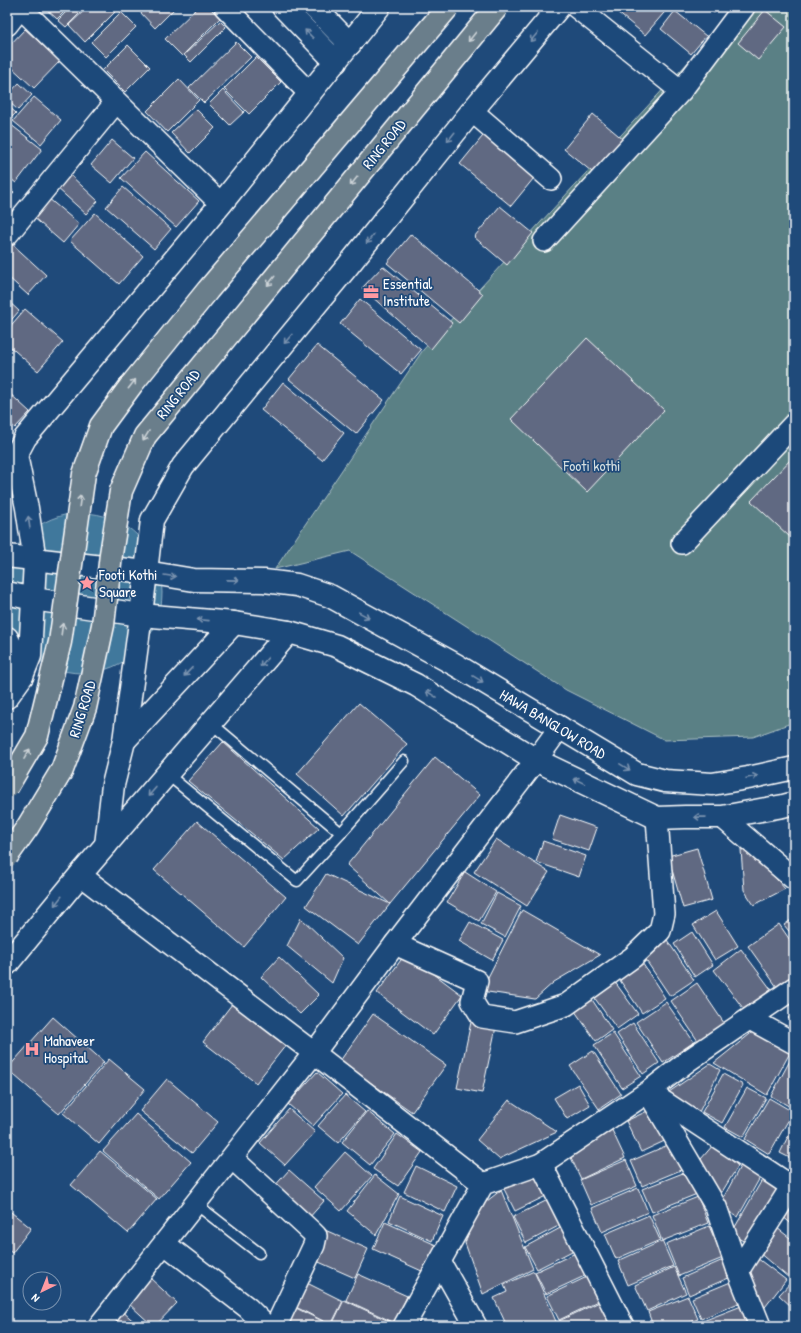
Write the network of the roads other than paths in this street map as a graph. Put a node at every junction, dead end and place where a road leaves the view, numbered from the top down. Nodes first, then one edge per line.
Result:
1 (21, 7) edge
2 (225, 7) edge
3 (283, 7) edge
4 (314, 7) edge
5 (379, 7) edge
6 (448, 7) edge
7 (497, 7) edge
8 (559, 7) edge
9 (576, 7) edge
10 (744, 7) edge
11 (7, 24) edge
12 (350, 44) junction
13 (336, 62) junction
14 (681, 91) junction
15 (310, 94) junction
16 (116, 102) junction
17 (472, 111) junction
18 (551, 179) dead end
19 (221, 204) junction
20 (7, 234) edge
21 (544, 241) dead end
22 (794, 424) edge
23 (12, 461) edge
24 (682, 543) dead end
25 (7, 556) edge
26 (35, 561) junction
27 (146, 572) junction
28 (7, 592) edge
29 (33, 599) junction
30 (141, 615) junction
31 (234, 623) junction
32 (289, 632) junction
33 (7, 638) edge
34 (22, 676) junction
35 (7, 697) edge
36 (211, 723) junction
37 (560, 727) junction
38 (124, 741) junction
39 (536, 760) junction
40 (404, 761) dead end
41 (794, 768) edge
42 (167, 774) junction
43 (7, 787) edge
44 (794, 803) edge
45 (722, 817) junction
46 (657, 818) junction
47 (341, 834) junction
48 (106, 845) junction
49 (7, 856) edge
50 (80, 875) junction
51 (794, 879) edge
52 (395, 944) junction
53 (7, 964) edge
54 (794, 988) edge
55 (750, 1019) junction
56 (794, 1043) edge
57 (314, 1053) junction
58 (648, 1092) junction
59 (232, 1158) junction
60 (540, 1164) junction
61 (483, 1184) junction
62 (793, 1187) edge
63 (196, 1204) junction
64 (165, 1244) junction
65 (259, 1253) dead end
66 (440, 1262) junction
67 (738, 1271) junction
68 (100, 1326) edge
69 (266, 1326) edge
70 (276, 1326) edge
71 (404, 1326) edge
72 (476, 1326) edge
73 (624, 1326) edge
74 (760, 1326) edge

1 - 11 street
1 - 16 street
2 - 15 street
13 -> 3 street
4 - 12 street
5 - 12 street
43 -> 6 highway, bridge
7 -> 49 highway, RING ROAD, bridge
8 -> 17 street
9 - 14 street
10 - 14 street
12 - 13 street
13 - 15 street
14 - 21 street
15 - 19 street
16 - 19 street
16 - 20 street
17 - 18 street
17 -> 27 street
19 - 23 street
22 - 24 street
26 -> 23 street
25 - 26 street, HAWA BANGLOW ROAD
26 - 27 street, HAWA BANGLOW ROAD
26 - 29 street
27 - 30 street
27 -> 37 street, HAWA BANGLOW ROAD
28 - 29 street
29 - 30 street
29 - 34 street
31 -> 30 street
30 - 38 street
31 - 32 street
31 -> 38 street
32 -> 36 street
39 -> 32 street
33 - 34 street
34 - 35 street
36 - 42 street
36 - 47 lane
37 - 39 street
37 -> 41 street, HAWA BANGLOW ROAD
38 - 48 street
46 -> 39 street
39 - 52 street
40 - 47 lane
42 - 47 lane
42 -> 48 street
44 - 45 street
45 -> 46 street
45 - 51 street
46 - 52 street
48 - 50 street
50 -> 53 street
50 - 57 street
52 - 57 street
54 - 55 street
55 - 56 street
55 - 58 street
57 - 59 street
57 - 61 street
58 - 60 street
58 - 62 street
58 - 67 street
59 - 63 street
59 - 70 street
60 - 61 street
60 - 73 street
61 - 66 street
62 - 67 street
63 - 64 street
63 - 65 lane
64 - 68 street
64 - 69 street
66 - 71 street
66 - 72 street
67 - 74 street

